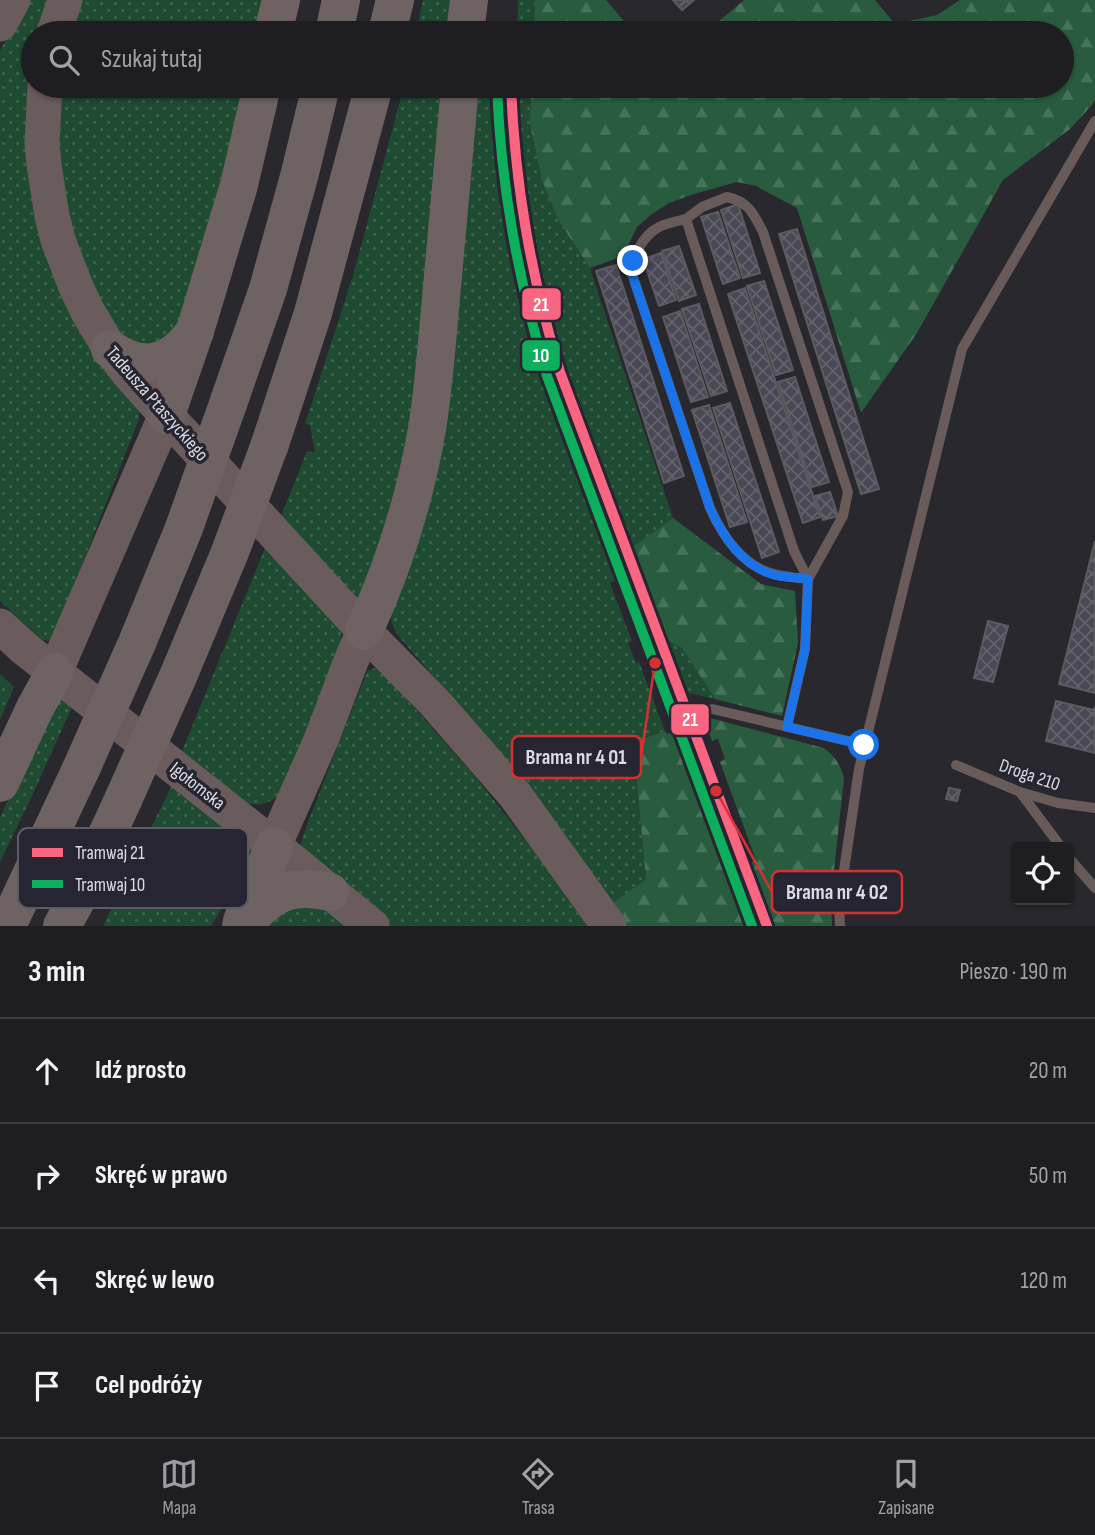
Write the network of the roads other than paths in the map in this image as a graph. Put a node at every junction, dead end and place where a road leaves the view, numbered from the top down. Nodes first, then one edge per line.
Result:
1 (13, 0) edge
2 (65, 0) edge
3 (281, 0) edge
4 (341, 0) edge
5 (395, 0) edge
6 (469, 0) edge
7 (58, 21) edge
8 (276, 21) edge
9 (337, 21) edge
10 (390, 21) edge
11 (467, 21) edge
12 (0, 24) edge
13 (44, 98) edge
14 (258, 98) edge
15 (318, 98) edge
16 (371, 98) edge
17 (459, 98) edge
18 (1095, 121) edge
19 (686, 219) junction
20 (195, 331) junction
21 (110, 348) junction
22 (166, 415) junction
23 (808, 579) junction
24 (0, 626) edge
25 (364, 631) junction
26 (55, 672) junction
27 (712, 709) dead end
28 (787, 727) junction
29 (864, 745) junction
30 (956, 765) dead end
31 (0, 783) edge
32 (1020, 792) junction
33 (1095, 808) edge
34 (53, 828) edge
35 (109, 828) edge
36 (1057, 842) edge
37 (274, 846) junction
38 (1074, 864) edge
39 (1095, 888) edge
40 (330, 892) junction
41 (18, 901) edge
42 (248, 907) edge
43 (72, 908) edge
44 (248, 908) edge
45 (6, 926) edge
46 (62, 926) edge
47 (240, 926) edge
48 (372, 926) edge
49 (609, 926) edge
50 (840, 926) edge

1 - 12 main road
2 - 7 main road
3 - 8 highway
4 - 9 highway
5 - 10 highway
6 - 11 highway
13 - 21 main road, Tadeusza Ptaszyckiego
14 - 20 highway
15 - 34 highway, bridge
16 - 35 highway, bridge
17 - 25 highway
18 - 29 lane
19 - 23 lane
19 - 23 lane
19 - 23 lane
20 - 21 highway
20 - 22 highway
21 - 22 main road, Tadeusza Ptaszyckiego
22 - 25 main road, Tadeusza Ptaszyckiego
22 - 26 main road
23 - 28 lane
24 - 26 main road
25 - 37 main road
25 - 49 main road
26 - 31 highway
26 - 37 main road, Igołomska
27 - 28 lane
28 - 29 lane
29 - 50 lane
30 - 32 lane, Droga 210
32 - 33 lane, Droga 210
32 - 36 lane
37 - 40 main road, Igołomska
37 - 42 highway
38 - 39 lane
40 - 47 highway
40 - 48 main road, Igołomska
41 - 45 highway, bridge
43 - 46 highway, bridge
44 - 47 highway

